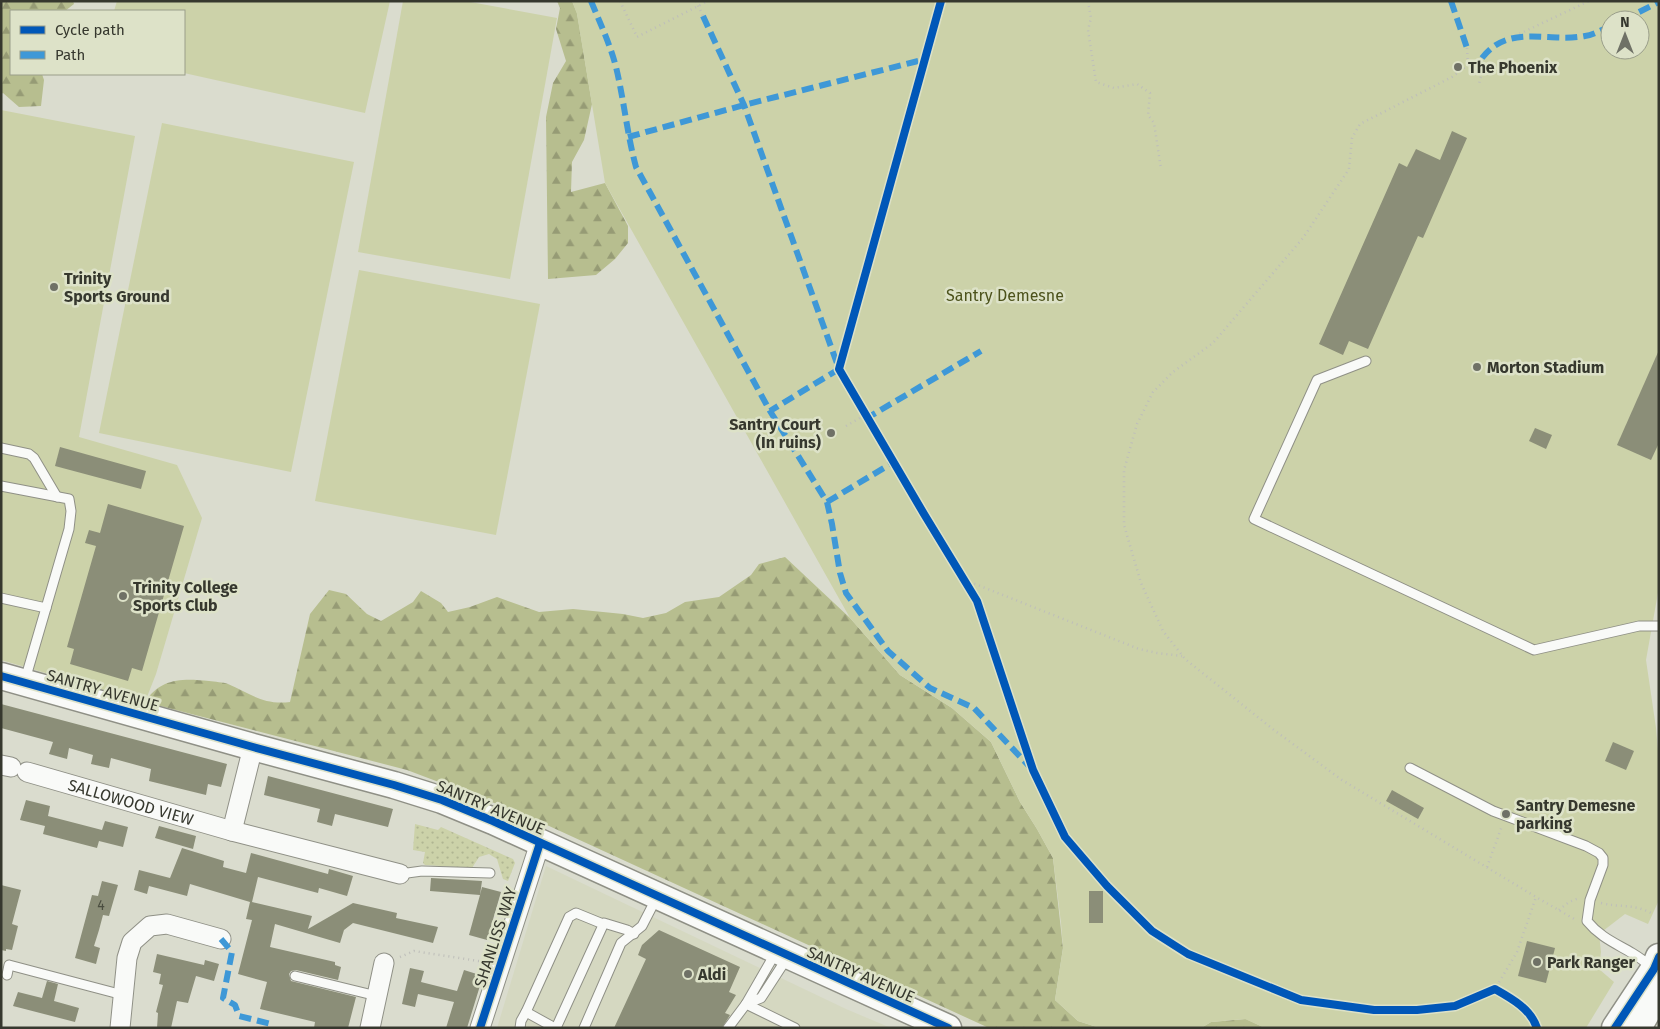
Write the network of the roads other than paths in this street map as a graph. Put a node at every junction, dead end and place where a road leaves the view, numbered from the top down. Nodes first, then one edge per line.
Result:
1 (1366, 361) dead end
2 (1, 448) edge
3 (1, 486) edge
4 (56, 497) junction
5 (1, 598) edge
6 (46, 608) junction
7 (1659, 626) edge
8 (13, 679) edge
9 (253, 748) junction
10 (13, 768) edge
11 (1410, 768) dead end
12 (232, 831) junction
13 (538, 849) junction
14 (490, 873) dead end
15 (400, 874) joint
16 (657, 897) junction
17 (603, 924) junction
18 (634, 934) junction
19 (221, 939) dead end
20 (782, 953) junction
21 (384, 963) road end
22 (1658, 972) edge
23 (7, 975) dead end
24 (295, 976) dead end
25 (123, 995) junction
26 (377, 996) junction
27 (746, 1004) junction
28 (526, 1012) junction
29 (1659, 1024) edge
30 (939, 1026) edge
31 (120, 1028) edge
32 (370, 1028) edge
33 (480, 1028) edge
34 (520, 1028) edge
35 (556, 1028) edge
36 (584, 1028) edge
37 (728, 1028) edge
38 (795, 1028) edge
39 (1615, 1028) edge
40 (1638, 1028) edge
41 (1650, 1028) edge

1 - 7 lane
2 - 4 lane
3 - 4 lane
4 - 6 lane
5 - 6 lane
6 - 8 lane
8 - 9 main road, SANTRY AVENUE
9 - 12 street
9 - 13 main road, SANTRY AVENUE
10 - 12 street, SALLOWOOD VIEW
11 - 22 lane
12 - 15 street, SALLOWOOD VIEW
13 - 16 main road, SANTRY AVENUE
13 - 33 street, SHANLISS WAY
14 - 15 lane
16 - 18 lane
16 - 20 main road, SANTRY AVENUE
17 - 18 lane
17 - 28 lane
17 - 35 lane
18 - 36 lane
19 - 25 street
20 - 27 lane
20 - 30 main road, SANTRY AVENUE
21 - 26 street
22 - 39 main road
22 - 40 main road
23 - 25 lane
24 - 26 lane
25 - 31 street
26 - 32 street
27 - 37 lane
27 - 38 lane
28 - 34 lane
28 - 35 lane
29 - 41 main road

